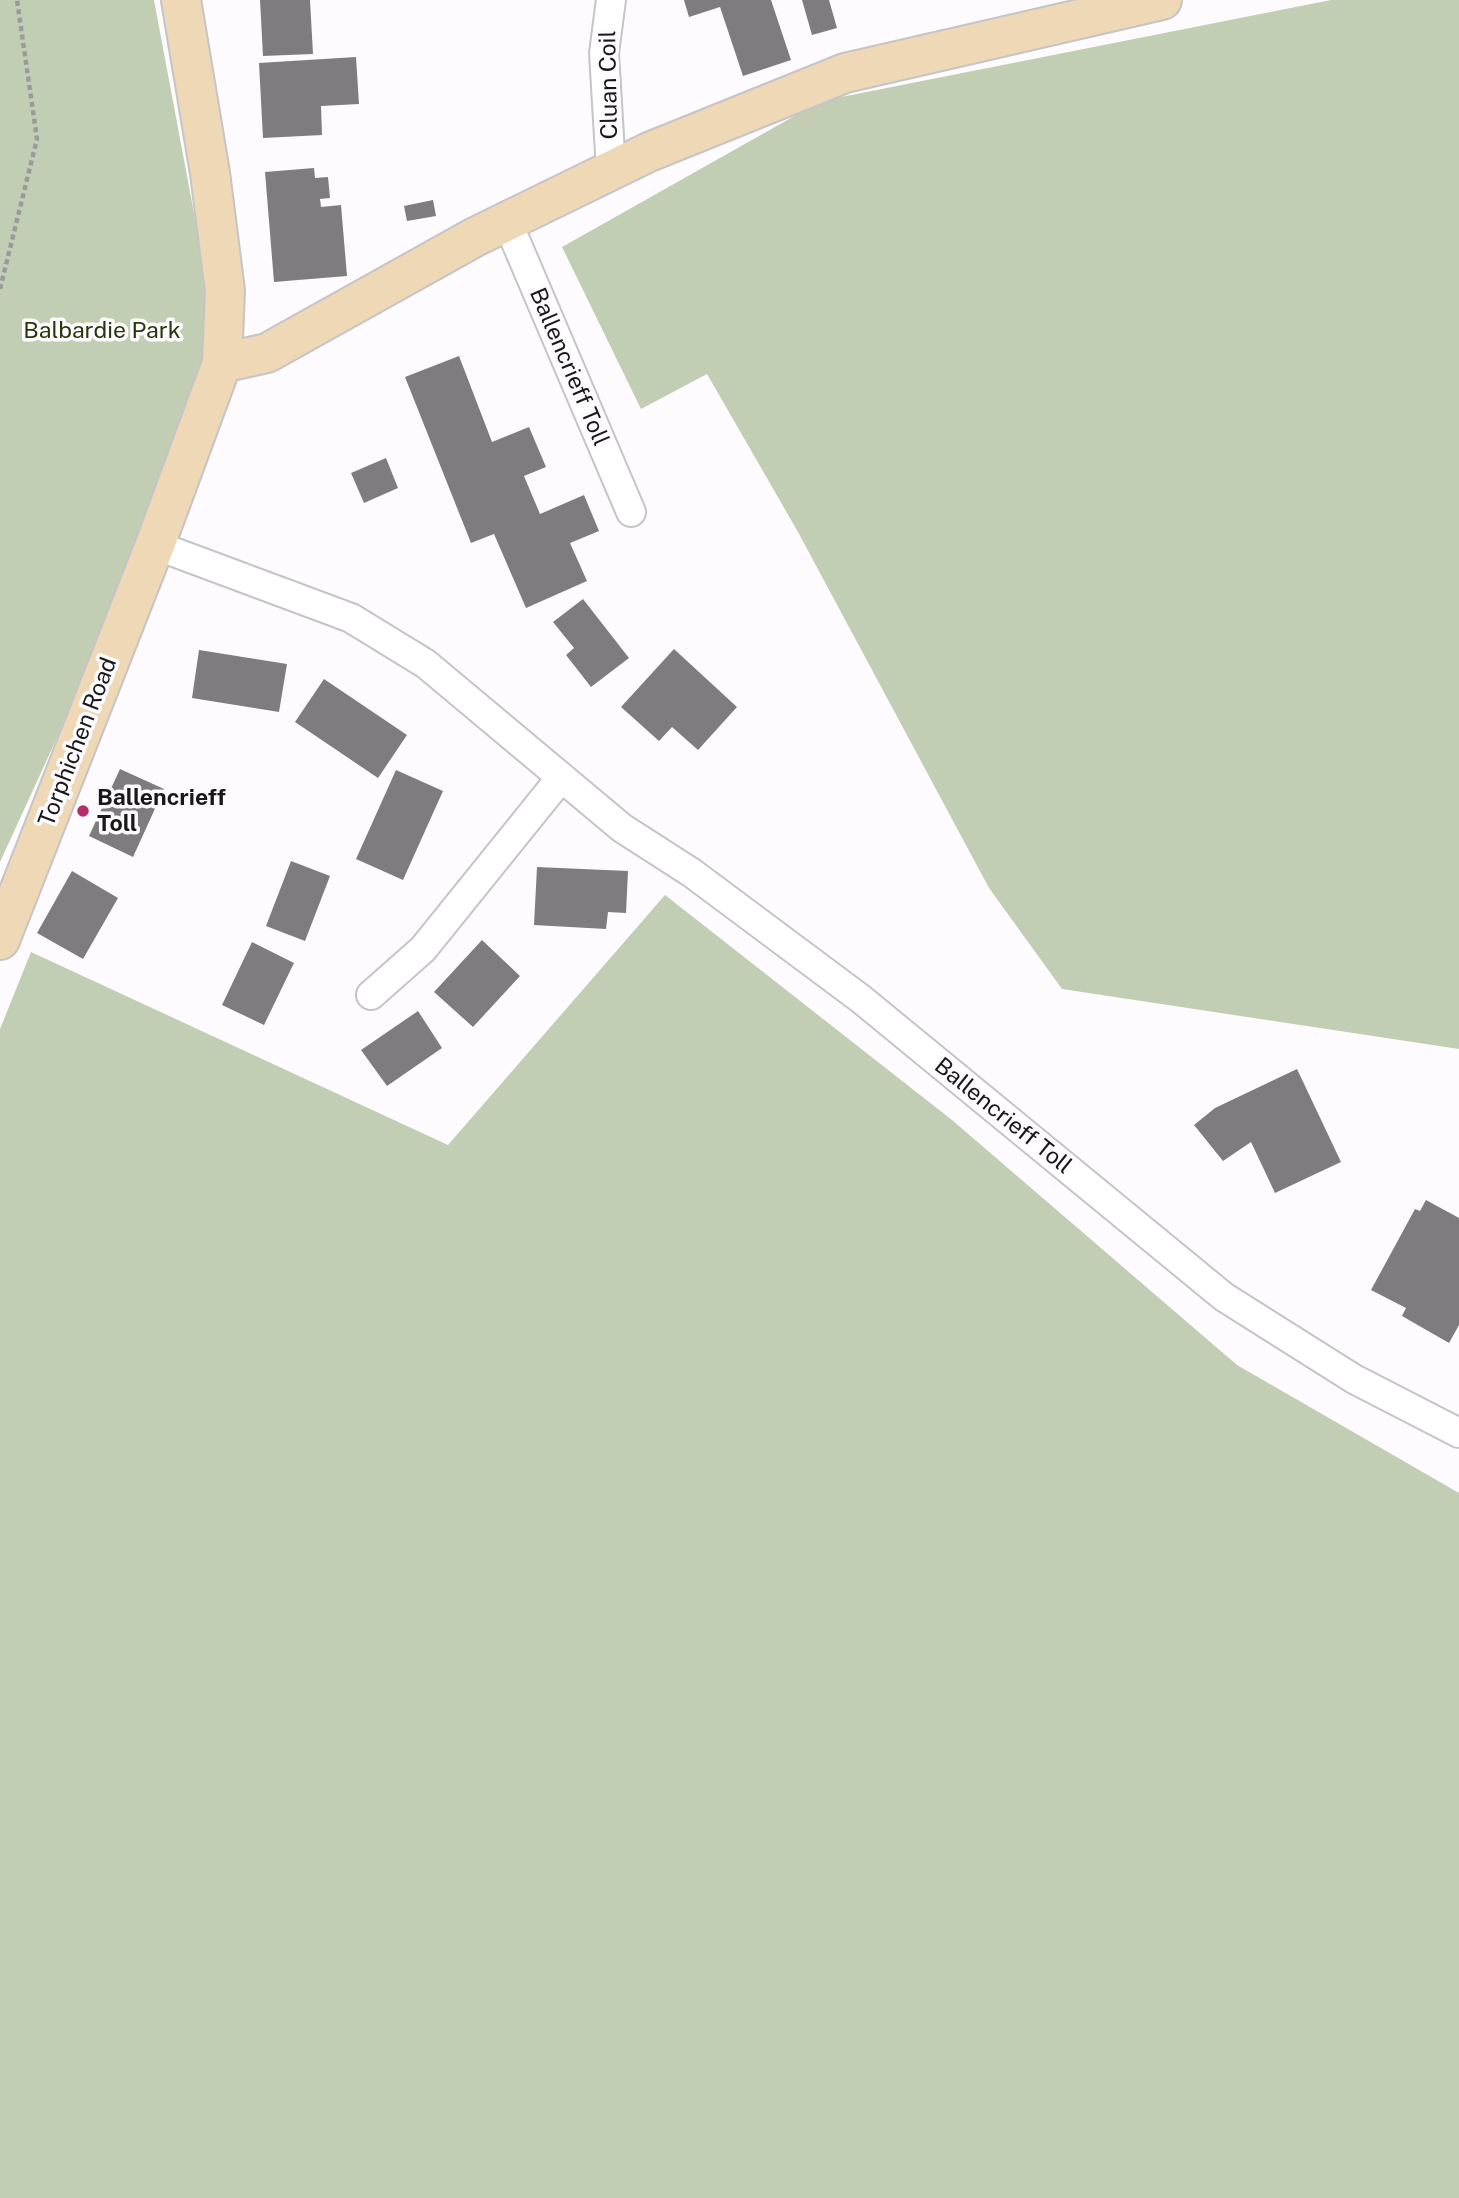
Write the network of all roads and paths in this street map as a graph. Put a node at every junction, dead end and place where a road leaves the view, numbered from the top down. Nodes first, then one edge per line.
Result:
1 (17, 0) edge
2 (181, 0) edge
3 (611, 0) edge
4 (1162, 0) edge
5 (611, 170) junction
6 (507, 221) junction
7 (0, 289) edge
8 (222, 363) junction
9 (631, 512) dead end
10 (155, 545) junction
11 (560, 779) junction
12 (0, 940) edge
13 (371, 995) dead end
14 (1459, 1433) edge

1 - 7 path
2 - 8 street, Torphichen Road
3 - 5 street, Cluan Coil
4 - 5 street
5 - 6 street
6 - 8 street
6 - 9 street, Ballencrieff Toll
8 - 10 street, Torphichen Road
10 - 11 street, Ballencrieff Toll
10 - 12 street, Torphichen Road
11 - 13 street
11 - 14 street, Ballencrieff Toll

